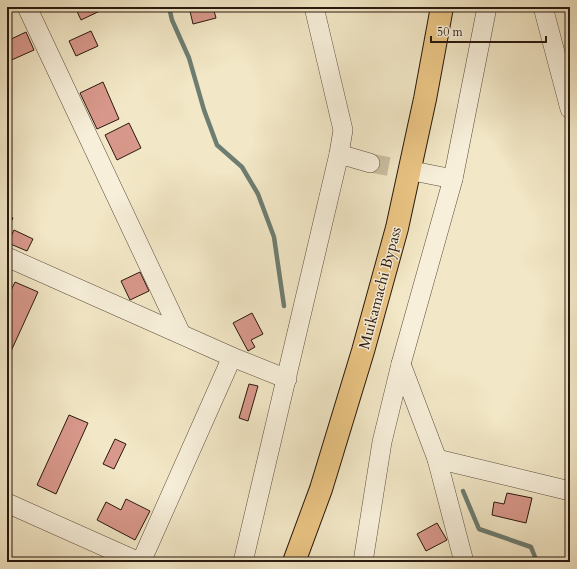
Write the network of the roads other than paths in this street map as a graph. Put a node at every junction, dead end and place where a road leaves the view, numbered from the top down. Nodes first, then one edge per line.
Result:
1 (27, 7) edge
2 (314, 7) edge
3 (442, 7) edge
4 (486, 7) edge
5 (543, 7) edge
6 (570, 109) edge
7 (339, 154) junction
8 (370, 163) tunnel mouth
9 (418, 172) tunnel mouth
10 (453, 179) junction
11 (7, 257) edge
12 (181, 334) junction
13 (232, 357) junction
14 (401, 364) junction
15 (287, 379) junction
16 (437, 459) junction
17 (570, 491) edge
18 (7, 503) edge
19 (140, 562) edge
20 (243, 562) edge
21 (294, 562) edge
22 (363, 562) edge
23 (464, 562) edge

1 - 12 street
2 - 7 street
3 - 21 highway, Muikamachi Bypass
4 - 10 street
5 - 6 street
7 - 8 street
7 - 15 street
9 - 10 street
10 - 14 street
11 - 12 street
12 - 13 street
13 - 15 street
13 - 19 street
14 - 16 street
14 - 22 street
15 - 20 street
16 - 17 street
16 - 23 street
18 - 19 street

